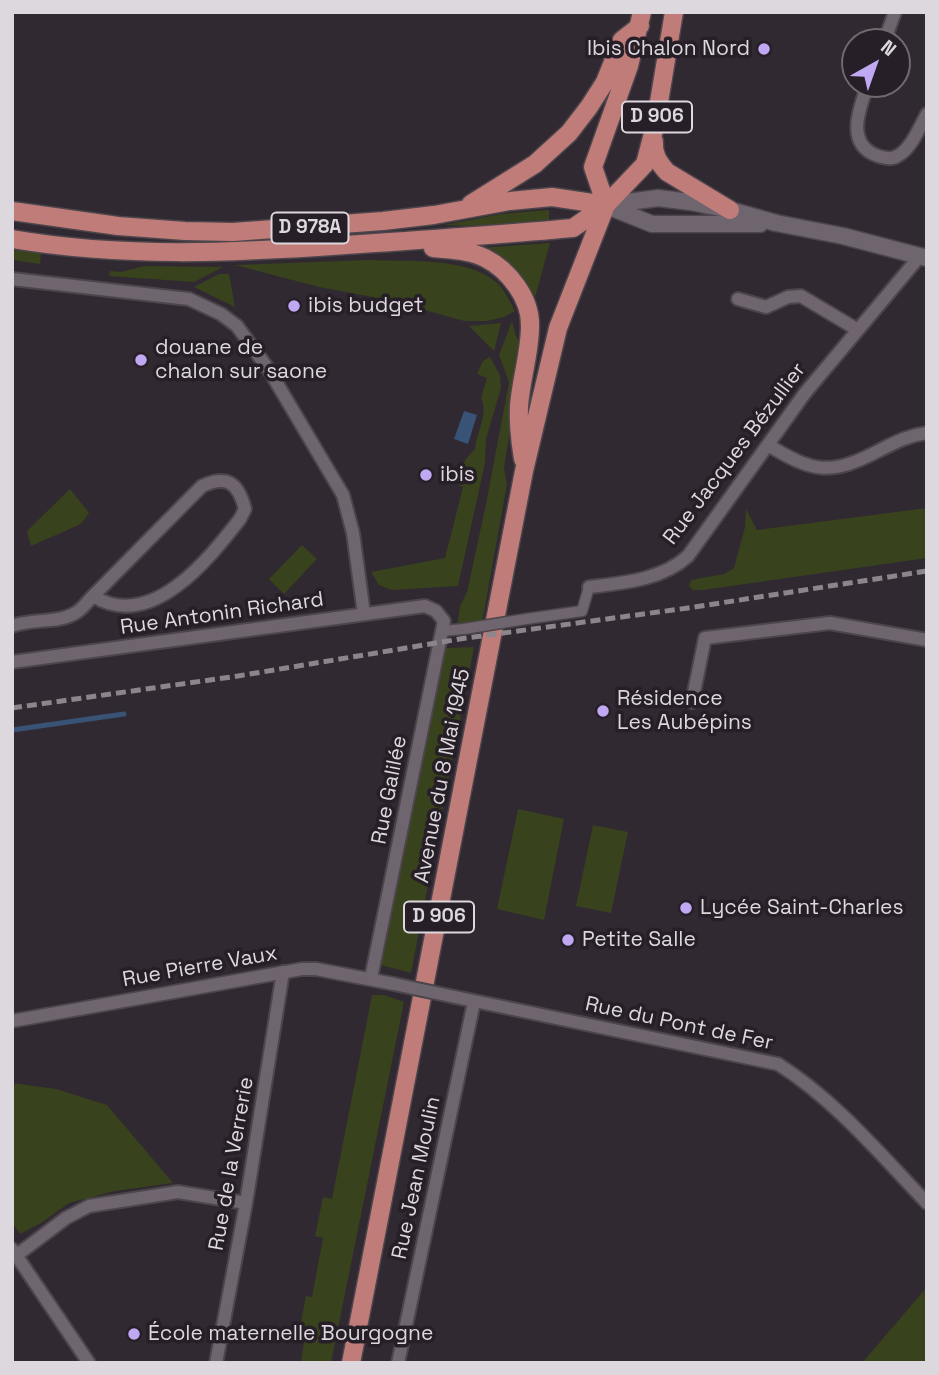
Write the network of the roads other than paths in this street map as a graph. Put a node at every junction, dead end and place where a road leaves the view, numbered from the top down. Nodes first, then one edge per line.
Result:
1 (674, 12) edge
2 (641, 19) edge
3 (863, 98) edge
4 (927, 114) edge
5 (655, 126) junction
6 (606, 205) junction
7 (463, 209) junction
8 (730, 209) junction
9 (12, 211) edge
10 (776, 223) junction
11 (12, 239) edge
12 (381, 243) junction
13 (925, 254) edge
14 (12, 279) edge
15 (738, 299) dead end
16 (858, 330) junction
17 (927, 433) edge
18 (768, 445) junction
19 (524, 471) junction
20 (589, 587) joint
21 (93, 596) junction
22 (436, 611) joint
23 (364, 614) junction
24 (12, 626) edge
25 (442, 631) junction
26 (927, 640) edge
27 (12, 662) edge
28 (692, 702) dead end
29 (283, 972) junction
30 (371, 978) junction
31 (455, 997) joint
32 (474, 1002) junction
33 (12, 1021) edge
34 (246, 1203) junction
35 (927, 1203) edge
36 (15, 1252) edge
37 (89, 1363) edge
38 (216, 1363) edge
39 (351, 1363) edge
40 (398, 1363) edge

1 - 5 main road, D 906
2 - 6 main road, D 906
2 - 7 main road
3 - 4 street
5 - 6 main road, D 906
5 - 8 main road
6 - 7 main road, D 978A
6 - 8 street
6 - 10 street
6 - 12 main road, D 978A
6 - 19 main road, Avenue du 8 Mai 1945 / D 906
7 - 9 main road, D 978A
8 - 10 street
10 - 13 street
11 - 12 main road, D 978A
12 - 19 main road
13 - 16 street, Rue Jacques Bézullier
14 - 23 street
15 - 16 street
16 - 18 street, Rue Jacques Bézullier
17 - 18 street
18 - 20 street, Rue Jacques Bézullier
19 - 39 main road, Avenue du 8 Mai 1945 / D 906
20 - 25 street, bridge
21 - 21 street
21 - 24 street
22 - 23 street, Rue Antonin Richard
22 - 25 street, Rue Galilée
23 - 27 street, Rue Antonin Richard
25 - 30 street, Rue Galilée
26 - 28 street
29 - 30 street, Rue Pierre Vaux
29 - 33 street, Rue Pierre Vaux
29 - 34 street, Rue de la Verrerie
30 - 31 street, Rue Pierre Vaux, bridge
31 - 32 street, Rue du Pont de Fer
32 - 35 street, Rue du Pont de Fer
32 - 40 street, Rue Jean Moulin
34 - 36 street
34 - 38 street, Rue de la Verrerie
36 - 37 street

